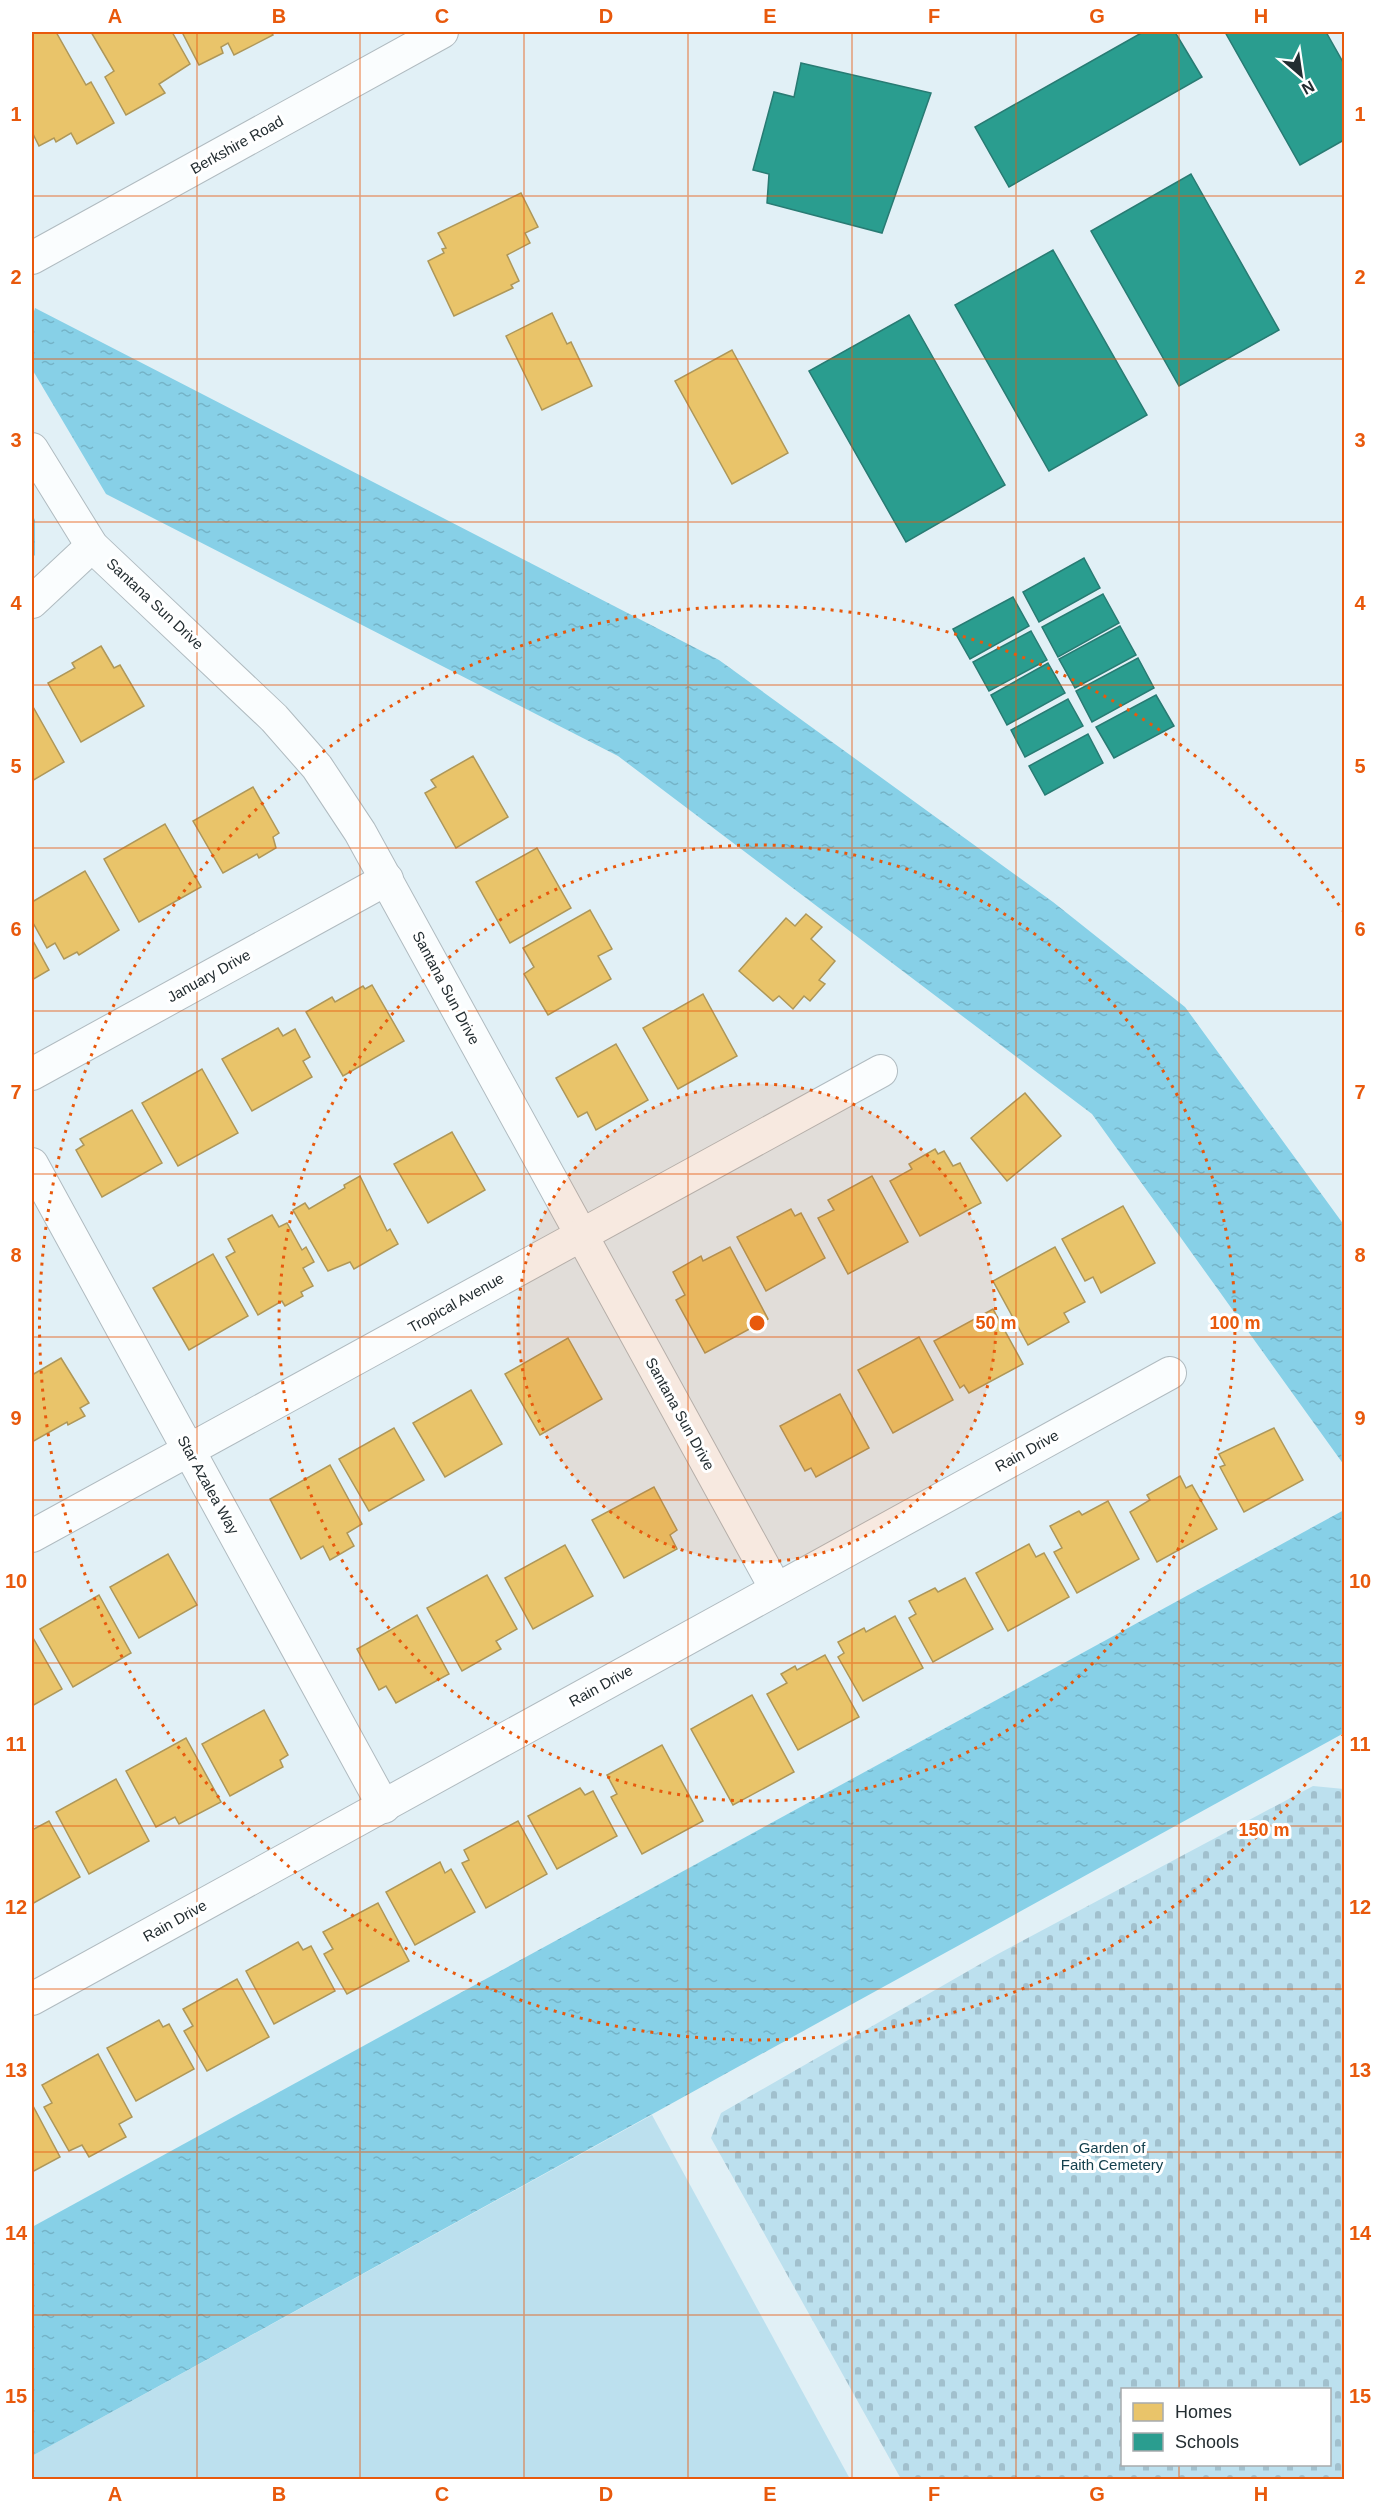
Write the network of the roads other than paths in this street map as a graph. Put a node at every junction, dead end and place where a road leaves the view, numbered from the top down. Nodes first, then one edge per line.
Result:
1 (442, 32) edge
2 (32, 258) edge
3 (32, 449) edge
4 (92, 546) junction
5 (32, 602) edge
6 (387, 879) junction
7 (881, 1071) dead end
8 (32, 1074) edge
9 (32, 1164) edge
10 (580, 1235) junction
11 (1170, 1373) dead end
12 (188, 1450) junction
13 (32, 1536) edge
14 (776, 1589) junction
15 (384, 1807) junction
16 (32, 1999) edge

1 - 2 street, Berkshire Road
3 - 4 street, Santana Sun Drive
4 - 5 street
4 - 6 street, Santana Sun Drive
6 - 8 street, January Drive
6 - 10 street, Santana Sun Drive
7 - 10 street, Tropical Avenue
9 - 12 street, Star Azalea Way
10 - 12 street, Tropical Avenue
10 - 14 street, Santana Sun Drive
11 - 14 street, Rain Drive
12 - 13 street, Tropical Avenue
12 - 15 street, Star Azalea Way
14 - 15 street, Rain Drive
15 - 16 street, Rain Drive

